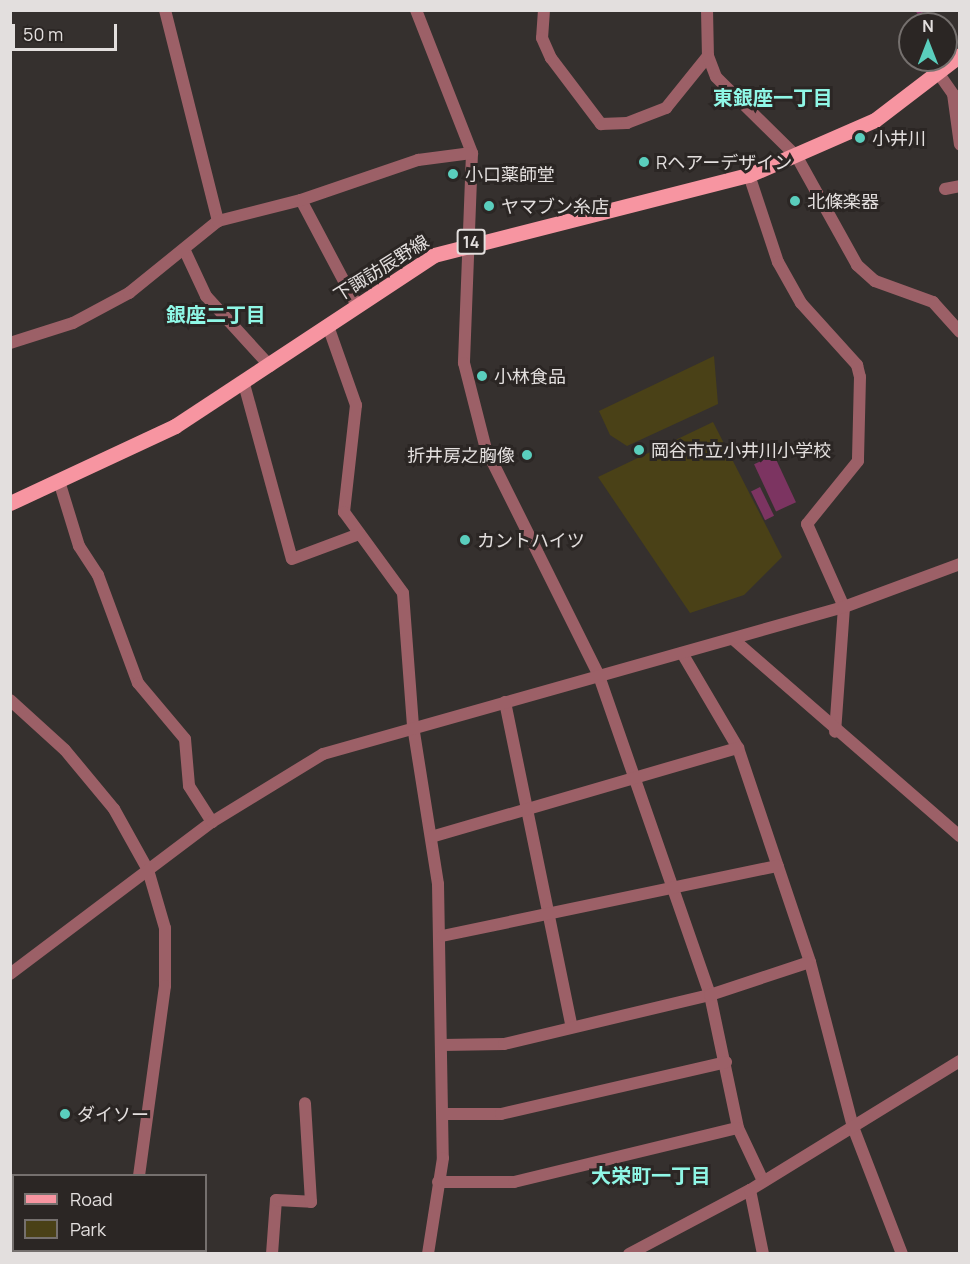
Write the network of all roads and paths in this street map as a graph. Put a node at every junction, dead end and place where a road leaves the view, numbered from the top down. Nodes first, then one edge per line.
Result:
1 (165, 10) edge
2 (416, 10) edge
3 (544, 10) edge
4 (707, 10) edge
5 (960, 55) edge
6 (708, 56) junction
7 (939, 74) junction
8 (960, 145) edge
9 (472, 153) junction
10 (797, 157) junction
11 (749, 175) junction
12 (960, 186) edge
13 (945, 189) dead end
14 (301, 200) junction
15 (218, 221) junction
16 (470, 243) junction
17 (185, 251) junction
18 (357, 304) junction
19 (328, 326) junction
20 (960, 332) edge
21 (10, 343) edge
22 (270, 366) junction
23 (244, 384) junction
24 (59, 481) junction
25 (10, 503) edge
26 (359, 534) junction
27 (960, 564) edge
28 (844, 607) junction
29 (733, 639) junction
30 (682, 653) junction
31 (599, 676) junction
32 (10, 700) edge
33 (505, 702) junction
34 (413, 726) junction
35 (835, 732) junction
36 (738, 748) junction
37 (634, 778) junction
38 (527, 808) junction
39 (212, 822) junction
40 (960, 836) edge
41 (431, 837) junction
42 (778, 866) junction
43 (148, 870) junction
44 (675, 889) junction
45 (550, 914) junction
46 (442, 936) junction
47 (810, 962) junction
48 (10, 975) edge
49 (710, 995) junction
50 (572, 1027) junction
51 (442, 1045) junction
52 (726, 1062) junction
53 (960, 1062) edge
54 (305, 1103) dead end
55 (444, 1114) junction
56 (853, 1127) junction
57 (738, 1128) junction
58 (139, 1174) edge
59 (763, 1181) junction
60 (438, 1182) junction
61 (750, 1190) junction
62 (643, 1250) edge
63 (272, 1254) edge
64 (428, 1254) edge
65 (629, 1254) edge
66 (763, 1254) edge
67 (902, 1254) edge

1 - 15 street
2 - 9 street
3 - 6 street
4 - 6 street
5 - 7 main road, 下諏訪辰野線 / 14
6 - 10 street
7 - 8 street
7 - 10 main road, 下諏訪辰野線 / 14
9 - 14 street
9 - 16 street
10 - 11 main road, 下諏訪辰野線 / 14
10 - 20 street
11 - 16 main road, 下諏訪辰野線 / 14
11 - 28 street
12 - 13 street
14 - 15 street
14 - 18 street
15 - 17 street
16 - 18 main road, 下諏訪辰野線 / 14
16 - 31 street
17 - 21 street
17 - 22 street
18 - 19 main road, 下諏訪辰野線 / 14
19 - 22 main road, 下諏訪辰野線 / 14
19 - 26 street
22 - 23 main road, 下諏訪辰野線 / 14
23 - 24 main road, 下諏訪辰野線 / 14
23 - 26 street
24 - 25 main road, 下諏訪辰野線 / 14
24 - 39 street
26 - 34 street
27 - 28 street
28 - 29 street
28 - 35 street
29 - 30 street
29 - 35 street
30 - 31 street
30 - 36 street
31 - 33 street
31 - 37 street
32 - 43 street
33 - 34 street
33 - 38 street
34 - 39 street
34 - 41 street
35 - 40 street
36 - 37 street
36 - 42 street
37 - 38 street
37 - 44 street
38 - 41 street
38 - 45 street
39 - 43 street
41 - 46 street
42 - 44 street
42 - 47 street
43 - 48 street
43 - 58 street
44 - 45 street
44 - 49 street
45 - 46 street
45 - 50 street
46 - 51 street
47 - 49 street
47 - 56 street
49 - 50 street
49 - 52 street
50 - 51 street
51 - 55 street
52 - 55 street
52 - 57 street
53 - 56 street
54 - 63 street
55 - 60 street
56 - 59 street
56 - 67 street
57 - 59 street
57 - 60 street
59 - 61 street
60 - 64 street
61 - 62 street
61 - 66 street
62 - 65 street

